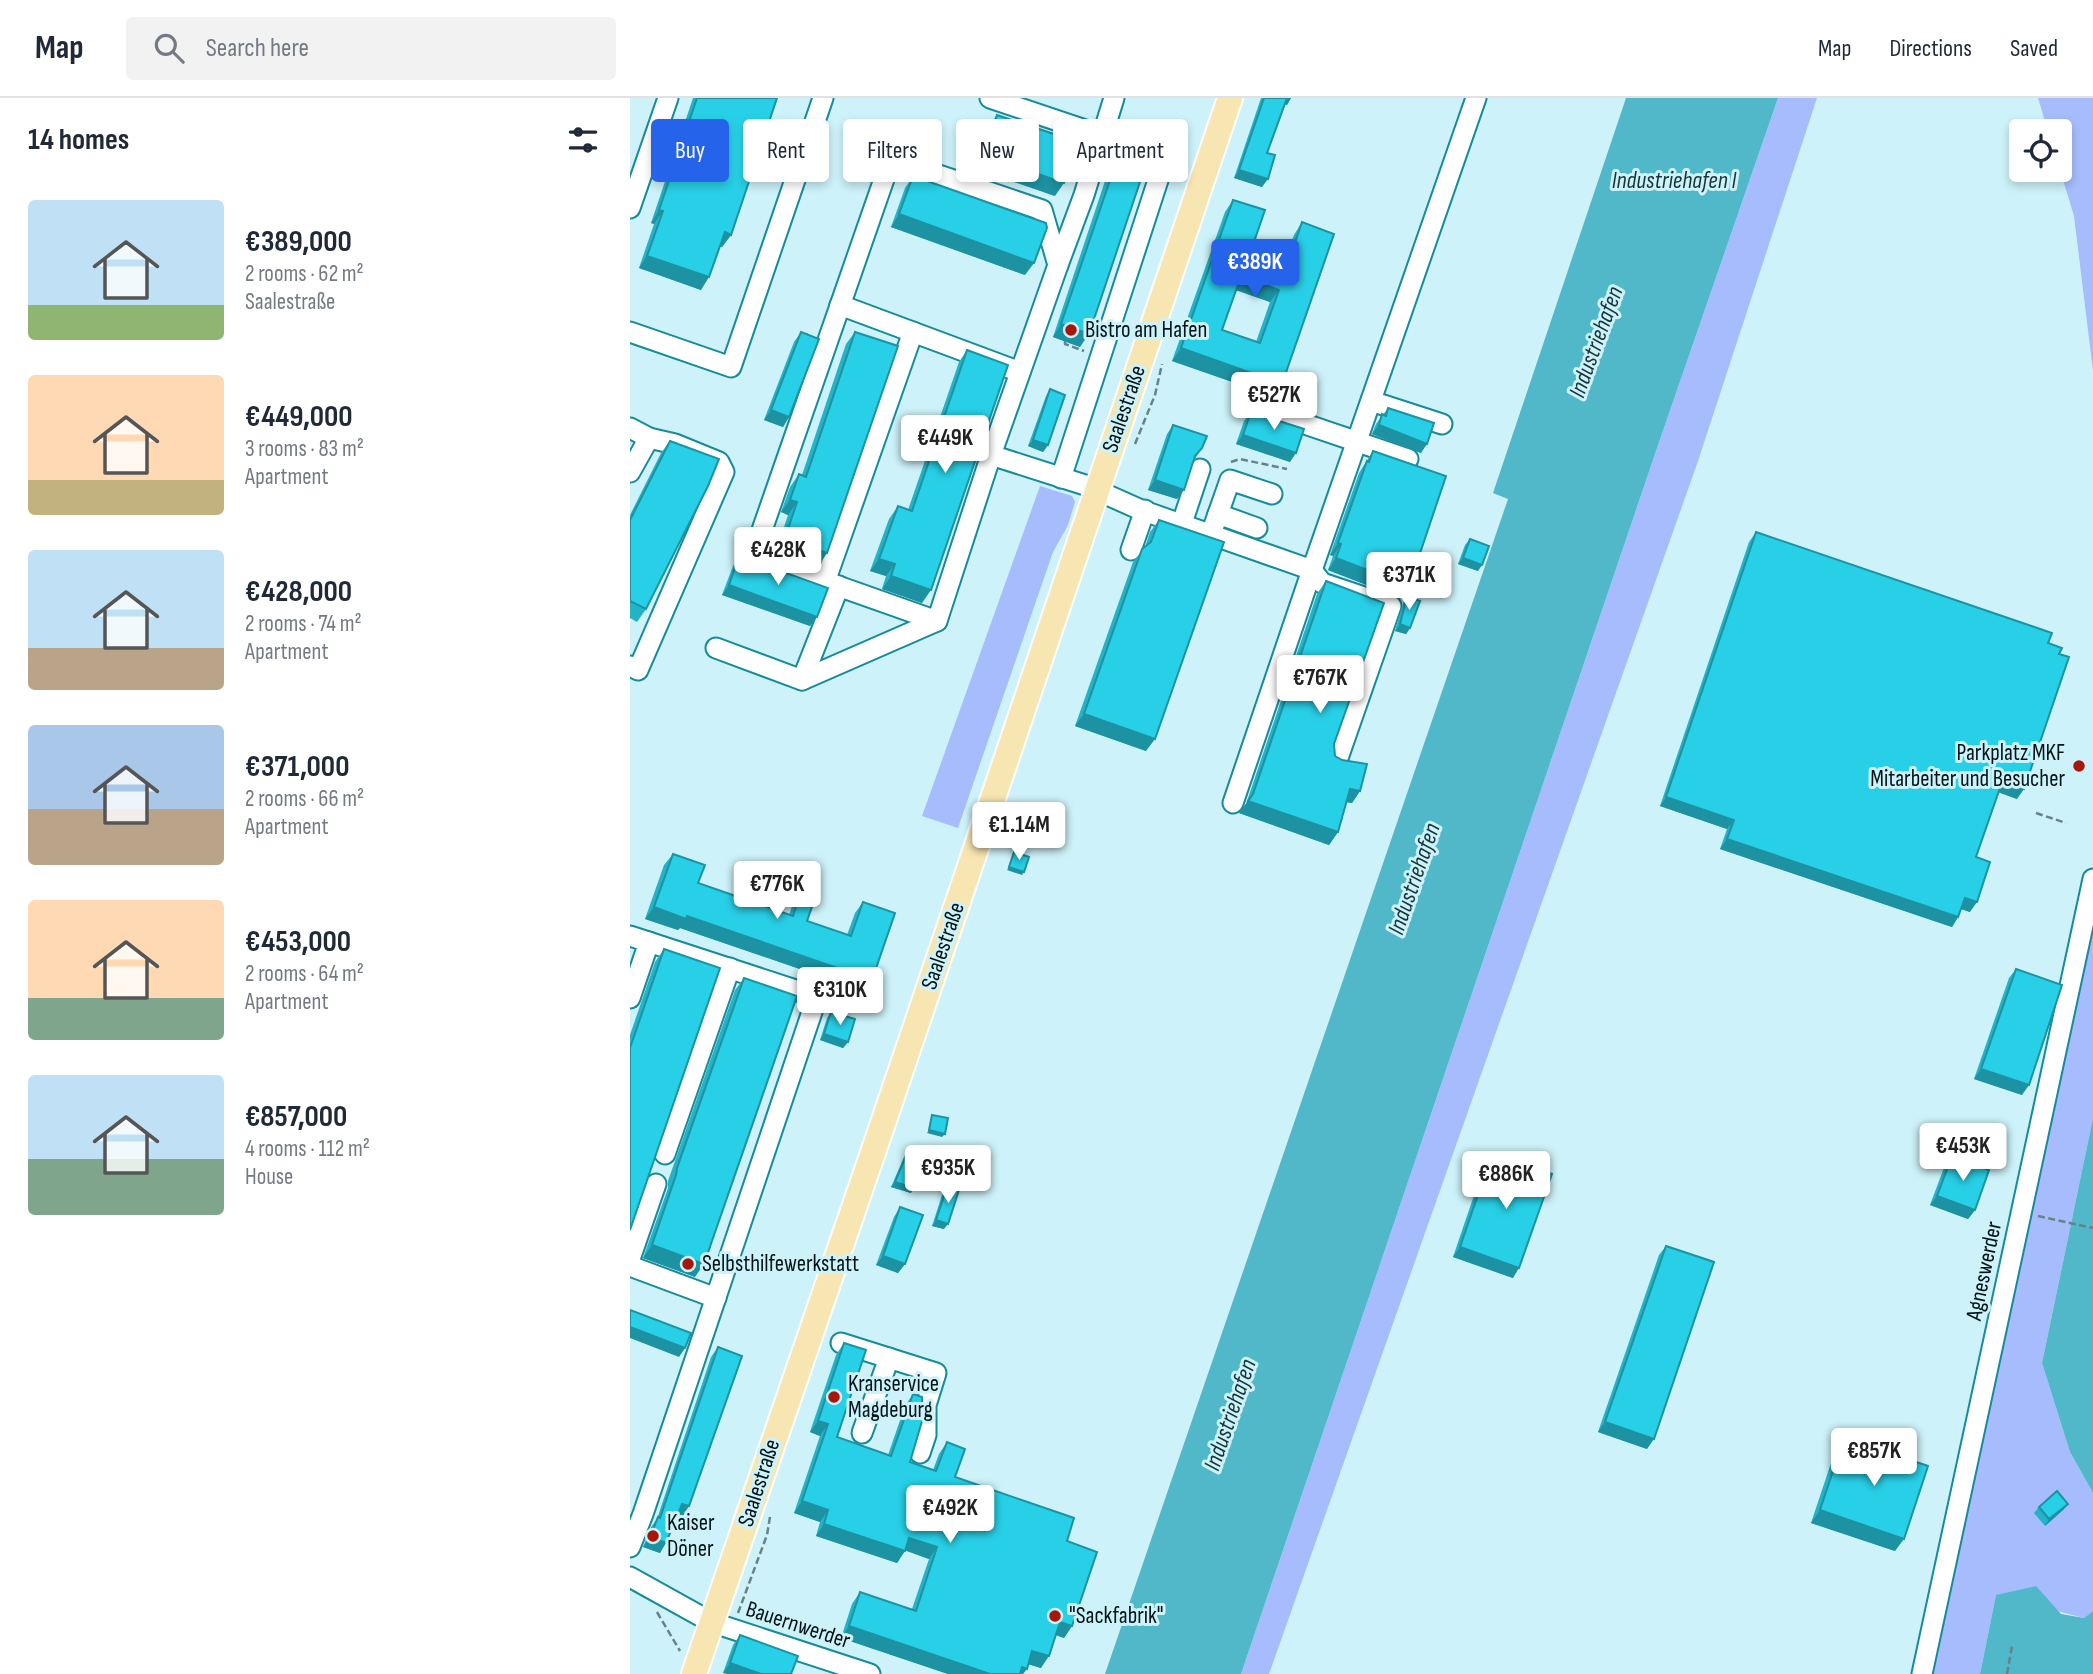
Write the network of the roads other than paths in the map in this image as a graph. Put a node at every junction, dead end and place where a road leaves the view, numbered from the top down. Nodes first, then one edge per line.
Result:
1 (668, 98) edge
2 (823, 98) edge
3 (990, 98) edge
4 (1114, 98) edge
5 (1230, 98) edge
6 (1476, 98) edge
7 (1053, 119) edge
8 (1108, 119) edge
9 (1088, 182) edge
10 (1157, 182) edge
11 (630, 208) edge
12 (1058, 265) junction
13 (840, 305) junction
14 (630, 332) edge
15 (914, 332) junction
16 (1020, 372) junction
17 (1371, 401) junction
18 (1252, 406) dead end
19 (1442, 424) dead end
20 (630, 428) edge
21 (649, 438) junction
22 (1357, 441) junction
23 (992, 455) junction
24 (1408, 459) dead end
25 (1200, 469) road end
26 (630, 472) edge
27 (1060, 478) junction
28 (1097, 489) junction
29 (1272, 494) dead end
30 (1145, 510) junction
31 (1218, 514) junction
32 (1182, 523) junction
33 (1257, 528) dead end
34 (1211, 534) junction
35 (1130, 551) dead end
36 (1312, 569) junction
37 (832, 584) junction
38 (937, 621) junction
39 (716, 648) dead end
40 (630, 666) edge
41 (802, 680) junction
42 (1338, 761) edge
43 (1233, 803) dead end
44 (2093, 879) edge
45 (639, 939) edge
46 (730, 968) junction
47 (630, 998) edge
48 (665, 1154) dead end
49 (656, 1184) dead end
50 (630, 1259) edge
51 (630, 1266) edge
52 (716, 1298) junction
53 (841, 1343) edge
54 (889, 1358) junction
55 (862, 1433) dead end
56 (920, 1453) edge
57 (637, 1510) edge
58 (630, 1547) edge
59 (630, 1577) edge
60 (711, 1622) junction
61 (688, 1665) edge
62 (870, 1674) edge
63 (1922, 1674) edge

1 - 11 street
2 - 14 street
3 - 7 street
4 - 8 street
5 - 28 main road, Saalestraße
6 - 17 street
9 - 12 street
10 - 27 street
12 - 13 street
12 - 16 street
13 - 15 street
13 - 37 street
15 - 16 street
15 - 37 street
16 - 23 street
17 - 19 street
17 - 22 street
18 - 22 street
20 - 21 street
21 - 26 street
21 - 40 street
22 - 24 street
22 - 36 street
23 - 27 street
23 - 38 street
25 - 32 street
27 - 28 street
28 - 30 street
28 - 60 main road, Saalestraße
29 - 31 street
30 - 32 street
30 - 35 street
31 - 33 street
31 - 34 street
32 - 34 street
34 - 36 street
36 - 42 street
36 - 43 street
37 - 38 street
37 - 41 street
38 - 41 street
39 - 41 street
44 - 63 street, Agneswerder
45 - 46 street
45 - 47 street
46 - 48 street
46 - 52 street
49 - 50 street
51 - 52 street
52 - 57 street
53 - 54 street
54 - 55 street
54 - 56 street
57 - 58 street
59 - 60 street, Bauernwerder
60 - 61 main road, Saalestraße
60 - 62 street, Bauernwerder

